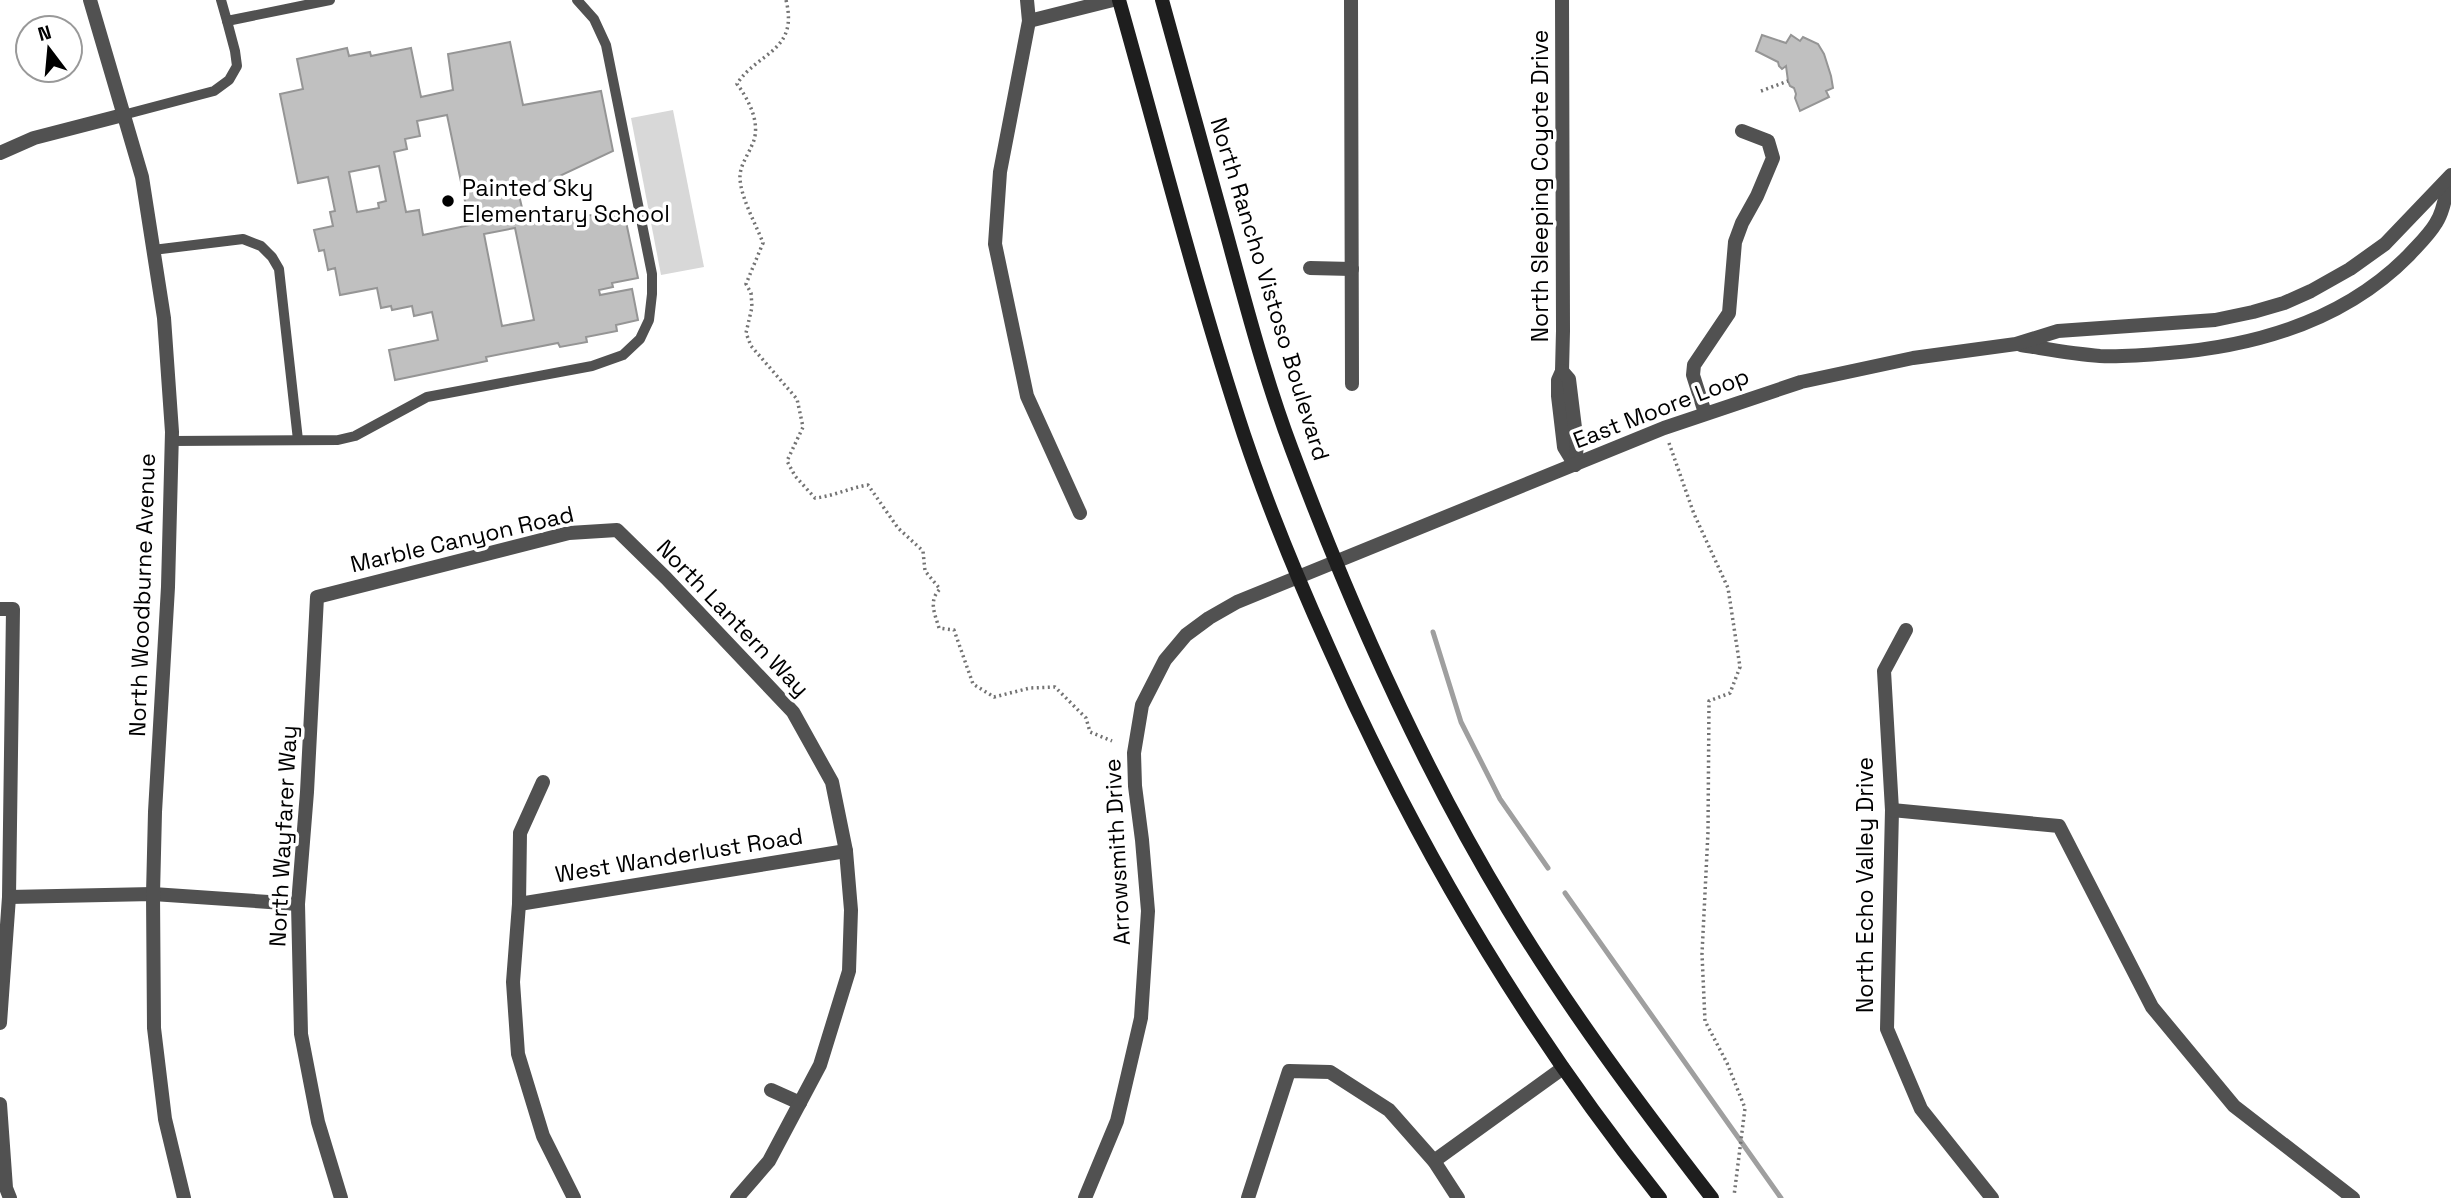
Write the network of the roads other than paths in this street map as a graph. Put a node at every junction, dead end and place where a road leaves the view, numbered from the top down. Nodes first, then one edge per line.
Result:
1 (90, 0) edge
2 (221, 0) edge
3 (330, 0) edge
4 (578, 0) edge
5 (1027, 0) edge
6 (1113, 0) edge
7 (1119, 0) edge
8 (1162, 0) edge
9 (1352, 0) edge
10 (1562, 0) edge
11 (227, 21) junction
12 (1029, 21) junction
13 (123, 115) junction
14 (1742, 131) dead end
15 (0, 153) edge
16 (2450, 176) edge
17 (153, 250) junction
18 (1310, 268) dead end
19 (1352, 270) junction
20 (2016, 344) junction
21 (1352, 384) dead end
22 (1705, 413) junction
23 (298, 440) junction
24 (171, 441) junction
25 (1575, 465) junction
26 (1080, 513) dead end
27 (617, 530) joint
28 (1336, 562) junction
29 (1297, 578) junction
30 (317, 597) joint
31 (6, 609) edge
32 (1906, 630) dead end
33 (543, 782) dead end
34 (1892, 810) junction
35 (846, 851) junction
36 (153, 894) junction
37 (9, 897) junction
38 (298, 904) junction
39 (519, 904) junction
40 (0, 1023) edge
41 (1563, 1068) junction
42 (771, 1090) dead end
43 (800, 1103) junction
44 (0, 1104) edge
45 (1434, 1161) junction
46 (10, 1198) edge
47 (184, 1198) edge
48 (341, 1198) edge
49 (574, 1198) edge
50 (737, 1198) edge
51 (1085, 1198) edge
52 (1248, 1198) edge
53 (1458, 1198) edge
54 (1660, 1198) edge
55 (1712, 1198) edge
56 (1992, 1198) edge
57 (2353, 1198) edge

1 - 13 street, North Woodburne Avenue
2 - 11 lane
3 - 11 lane
4 - 23 lane
5 - 12 street
6 - 12 street
7 - 29 main road
8 - 28 main road, North Rancho Vistoso Boulevard
9 - 19 street
10 - 25 street, North Sleeping Coyote Drive
11 - 13 lane
12 - 26 street
13 - 15 street
13 - 17 street, North Woodburne Avenue
14 - 22 street
16 - 20 street, East Moore Loop
16 - 20 street, East Moore Loop
17 - 23 lane
17 - 24 street, North Woodburne Avenue
18 - 19 street
19 - 21 street
20 - 22 street, East Moore Loop
22 - 25 street, East Moore Loop
23 - 24 lane
24 - 36 street, North Woodburne Avenue
25 - 28 street, East Moore Loop
27 - 30 street, Marble Canyon Road
27 - 35 street, North Lantern Way
28 - 29 street, East Moore Loop
28 - 55 main road, North Rancho Vistoso Boulevard
29 - 41 main road
29 - 51 street, Arrowsmith Drive
30 - 38 street, North Wayfarer Way
31 - 37 street
32 - 34 street, North Echo Valley Drive
33 - 39 street
34 - 56 street, North Echo Valley Drive
34 - 57 street
35 - 39 street, West Wanderlust Road
35 - 43 street, North Lantern Way
36 - 37 street
36 - 38 street
36 - 47 street, North Woodburne Avenue
37 - 40 street
38 - 48 street, North Wayfarer Way
39 - 49 street
41 - 45 street
41 - 54 main road
42 - 43 street
43 - 50 street, North Lantern Way
44 - 46 street
45 - 52 street
45 - 53 street

